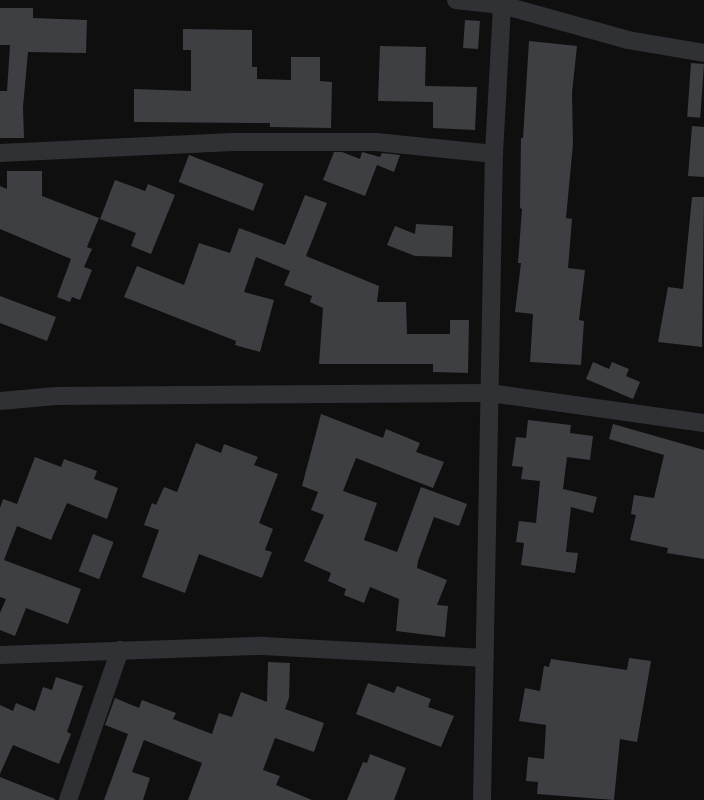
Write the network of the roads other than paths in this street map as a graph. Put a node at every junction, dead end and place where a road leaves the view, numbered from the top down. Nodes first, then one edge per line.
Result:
1 (456, 0) edge
2 (502, 5) junction
3 (704, 53) edge
4 (0, 153) edge
5 (494, 154) junction
6 (490, 392) junction
7 (0, 401) edge
8 (704, 423) edge
9 (120, 650) junction
10 (0, 655) edge
11 (485, 658) junction
12 (68, 800) edge
13 (482, 800) edge

1 - 2 street
2 - 3 street
2 - 5 street
4 - 5 street
5 - 6 street
6 - 7 street
6 - 8 street
6 - 11 street
9 - 10 street
9 - 11 street
9 - 12 street
11 - 13 street

